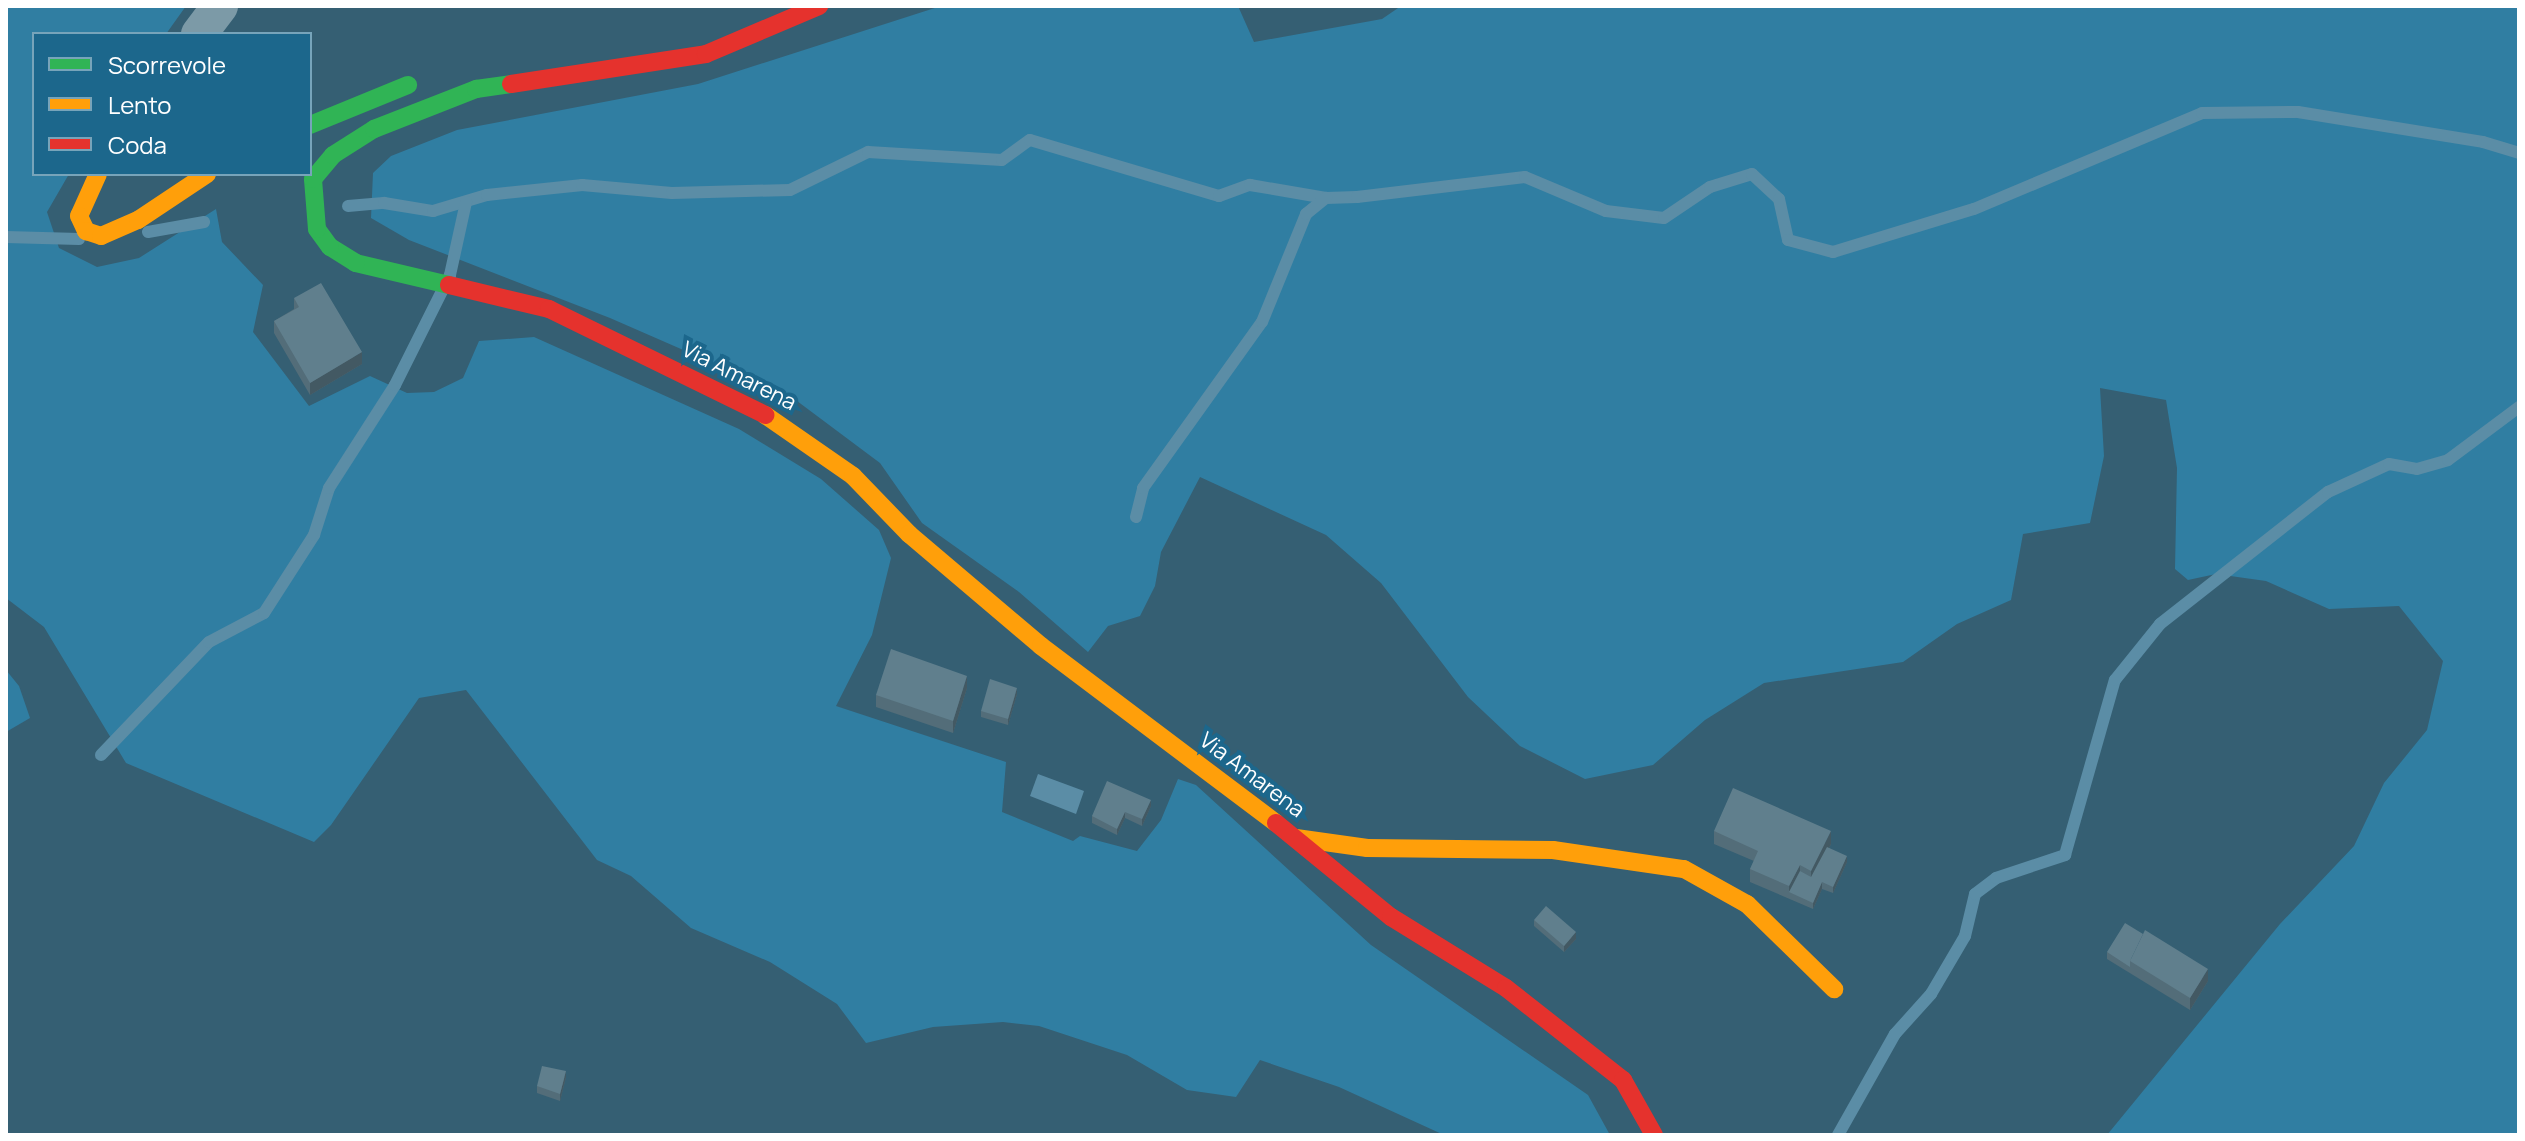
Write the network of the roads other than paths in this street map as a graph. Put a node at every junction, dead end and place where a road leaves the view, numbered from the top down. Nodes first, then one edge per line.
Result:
1 (220, 6) edge
2 (819, 6) edge
3 (200, 32) edge
4 (522, 62) dead end
5 (559, 77) junction
6 (430, 78) dead end
7 (312, 124) edge
8 (97, 176) edge
9 (204, 176) edge
10 (1296, 838) junction
11 (1834, 989) dead end
12 (1654, 1135) edge

1 - 3 street
2 - 5 street, Via Amarena
4 - 5 street
5 - 10 street, Via Amarena
6 - 7 street
8 - 9 street
10 - 11 street
10 - 12 street, Via Amarena

